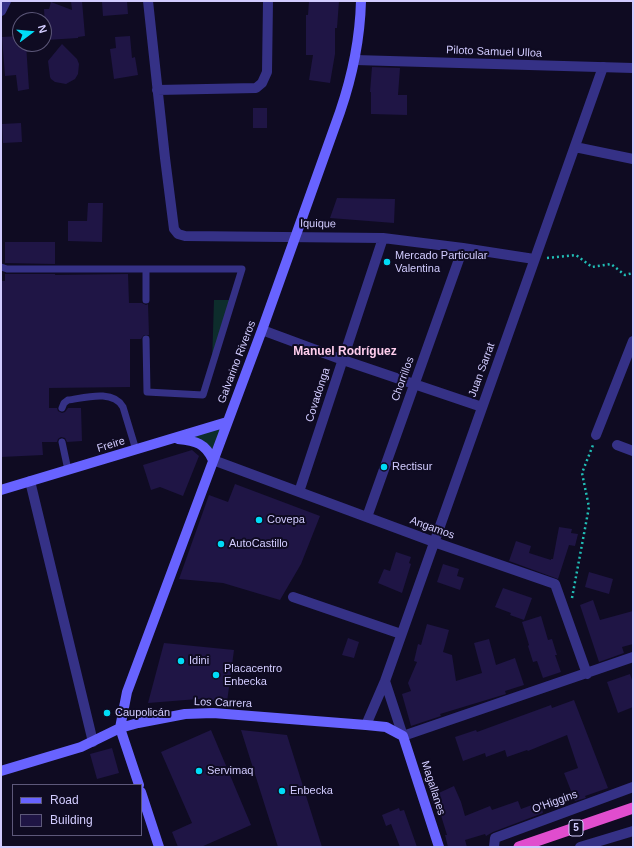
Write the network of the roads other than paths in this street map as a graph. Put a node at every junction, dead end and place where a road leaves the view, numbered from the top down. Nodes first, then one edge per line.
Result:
1 (6, 1) edge
2 (148, 1) edge
3 (268, 1) edge
4 (361, 1) edge
5 (1, 11) edge
6 (355, 60) junction
7 (603, 67) junction
8 (633, 68) edge
9 (157, 90) junction
10 (575, 147) junction
11 (633, 159) edge
12 (295, 236) junction
13 (383, 238) junction
14 (463, 248) junction
15 (534, 259) junction
16 (1, 267) edge
17 (146, 269) junction
18 (146, 300) dead end
19 (262, 330) junction
20 (146, 339) dead end
21 (633, 341) edge
22 (343, 360) junction
23 (414, 384) junction
24 (482, 407) junction
25 (62, 408) dead end
26 (227, 422) junction
27 (596, 435) road end
28 (174, 439) junction
29 (62, 442) dead end
30 (617, 445) dead end
31 (136, 450) junction
32 (633, 451) edge
33 (213, 460) junction
34 (68, 470) junction
35 (30, 481) junction
36 (1, 490) edge
37 (299, 492) junction
38 (367, 517) junction
39 (434, 542) junction
40 (293, 597) dead end
41 (401, 634) junction
42 (633, 657) edge
43 (587, 674) junction
44 (385, 681) junction
45 (366, 725) junction
46 (120, 728) junction
47 (403, 736) junction
48 (93, 742) junction
49 (1, 771) edge
50 (139, 784) edge
51 (633, 787) edge
52 (142, 795) edge
53 (633, 808) edge
54 (633, 831) edge
55 (159, 847) edge
56 (439, 847) edge
57 (494, 847) edge
58 (519, 847) edge
59 (580, 847) edge

1 - 5 street
2 - 9 street, Iquique
3 - 9 street
4 - 6 main road, Galvarino Riveros
6 - 7 street, Piloto Samuel Ulloa
6 - 12 main road, Galvarino Riveros
7 - 8 street, Piloto Samuel Ulloa
7 - 10 street, Juan Sarrat
9 - 12 street, Iquique
10 - 11 street
10 - 15 street, Juan Sarrat
12 - 13 street, Iquique
12 - 19 main road, Galvarino Riveros
13 - 14 street, Iquique
13 - 22 street, Covadonga
14 - 15 street, Iquique
14 - 23 street, Chorrillos
15 - 24 street, Juan Sarrat
16 - 17 lane
17 - 18 lane
17 - 20 lane
19 - 22 street
19 - 26 main road, Galvarino Riveros
21 - 27 street
22 - 23 street
22 - 37 street, Covadonga
23 - 24 street
23 - 38 street, Chorrillos
24 - 39 street, Juan Sarrat
25 - 31 lane
26 - 28 main road, Freire
26 - 33 main road, Galvarino Riveros
28 - 31 main road, Freire
28 - 33 main road
29 - 34 lane
30 - 32 street
31 - 34 main road, Freire
33 - 37 street, Angamos
33 - 46 main road, Galvarino Riveros
34 - 35 main road, Freire
35 - 36 main road, Freire
35 - 48 street
37 - 38 street, Angamos
38 - 39 street, Angamos
39 - 41 street, Juan Sarrat
39 - 43 street, Angamos
40 - 41 street
41 - 44 street, Juan Sarrat
42 - 43 street
43 - 47 street
44 - 45 street, Juan Sarrat
44 - 47 street
45 - 46 main road, Los Carrera
45 - 47 main road, Los Carrera
46 - 48 main road, Los Carrera
46 - 50 main road
47 - 56 main road, Magallanes
48 - 49 main road, Los Carrera
51 - 57 street, O'Higgins
52 - 55 main road
53 - 58 highway, 5
54 - 59 street

